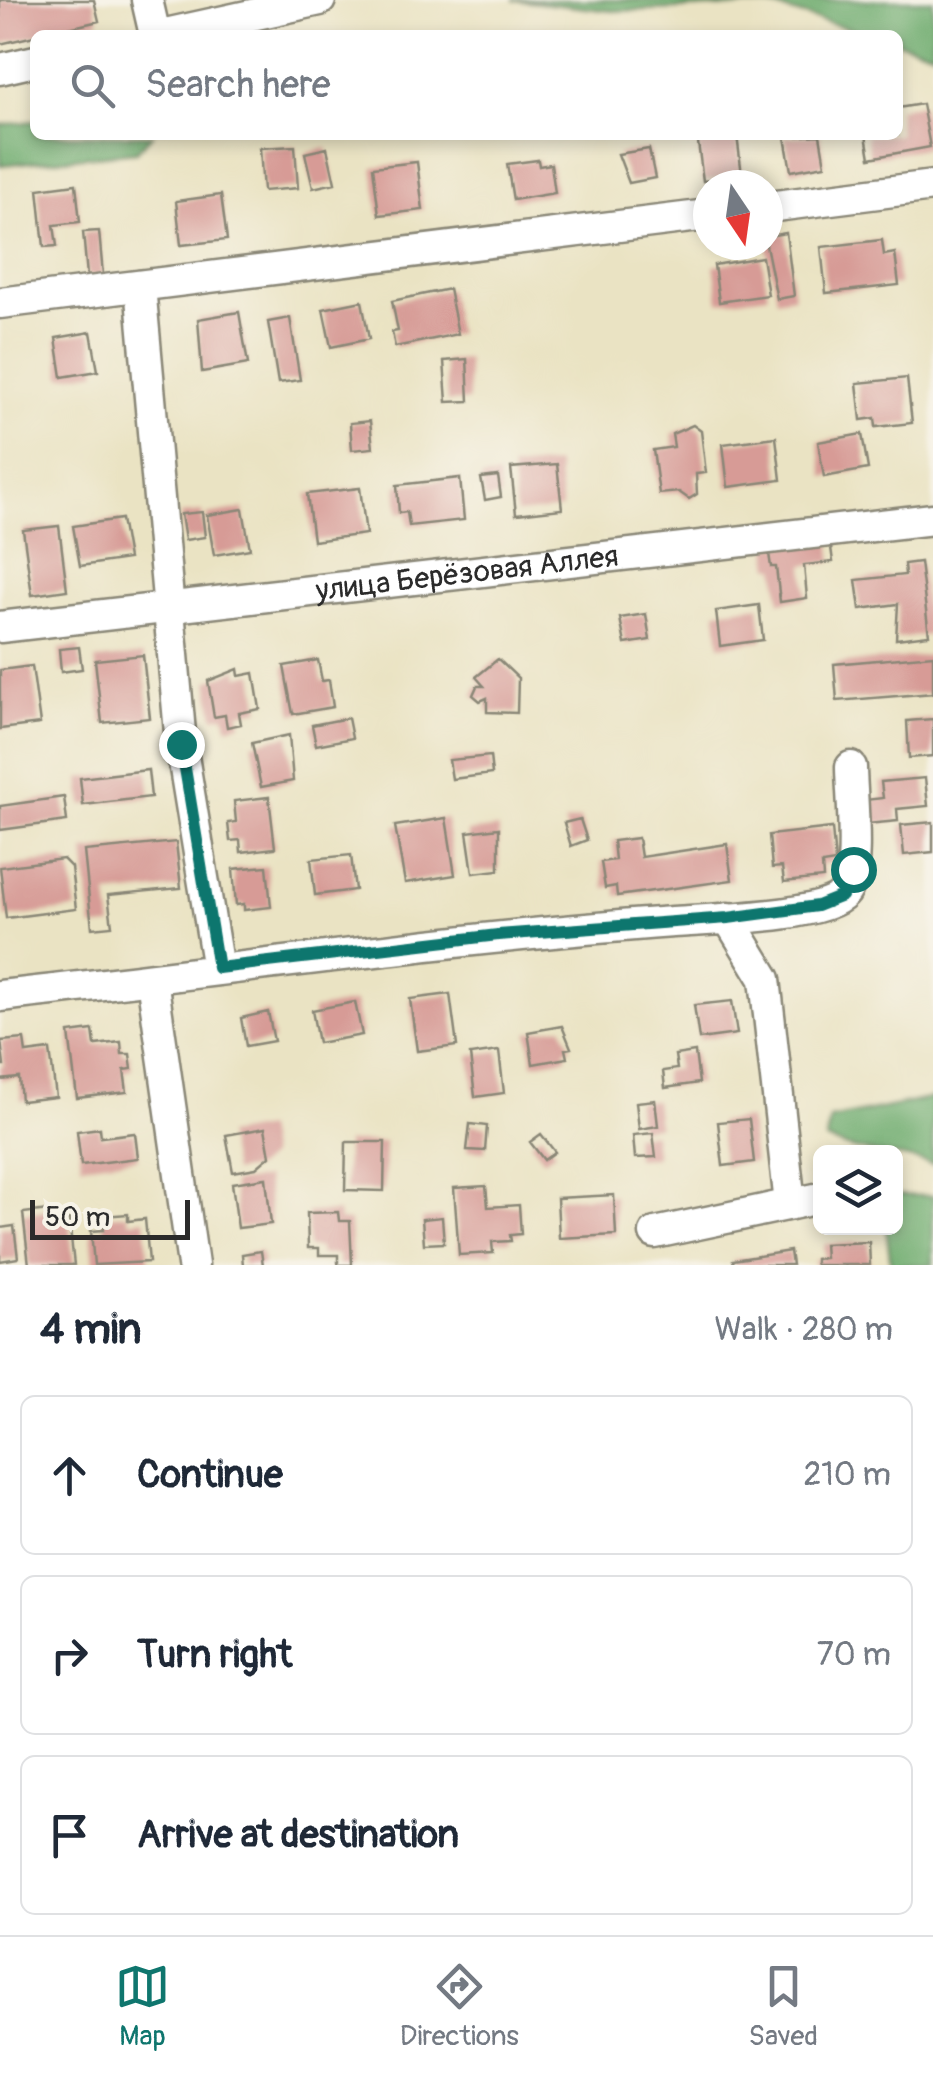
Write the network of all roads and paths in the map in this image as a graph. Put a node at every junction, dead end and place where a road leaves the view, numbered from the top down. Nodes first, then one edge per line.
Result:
1 (147, 0) edge
2 (320, 0) edge
3 (156, 30) edge
4 (181, 30) edge
5 (30, 63) edge
6 (0, 69) edge
7 (933, 186) edge
8 (783, 205) edge
9 (693, 217) edge
10 (140, 286) junction
11 (0, 303) edge
12 (933, 518) edge
13 (168, 608) junction
14 (0, 627) edge
15 (852, 766) dead end
16 (728, 918) junction
17 (218, 968) junction
18 (152, 979) junction
19 (0, 996) edge
20 (806, 1201) edge
21 (655, 1232) dead end
22 (193, 1265) edge

1 - 3 street
2 - 4 street
5 - 6 street
7 - 8 street
9 - 10 street
10 - 11 street
10 - 13 street
12 - 13 street, улица Берёзовая Аллея
13 - 14 street, улица Берёзовая Аллея
13 - 17 street
15 - 16 street
16 - 17 street
16 - 20 street
17 - 18 street
18 - 19 street
18 - 22 street
20 - 21 street

